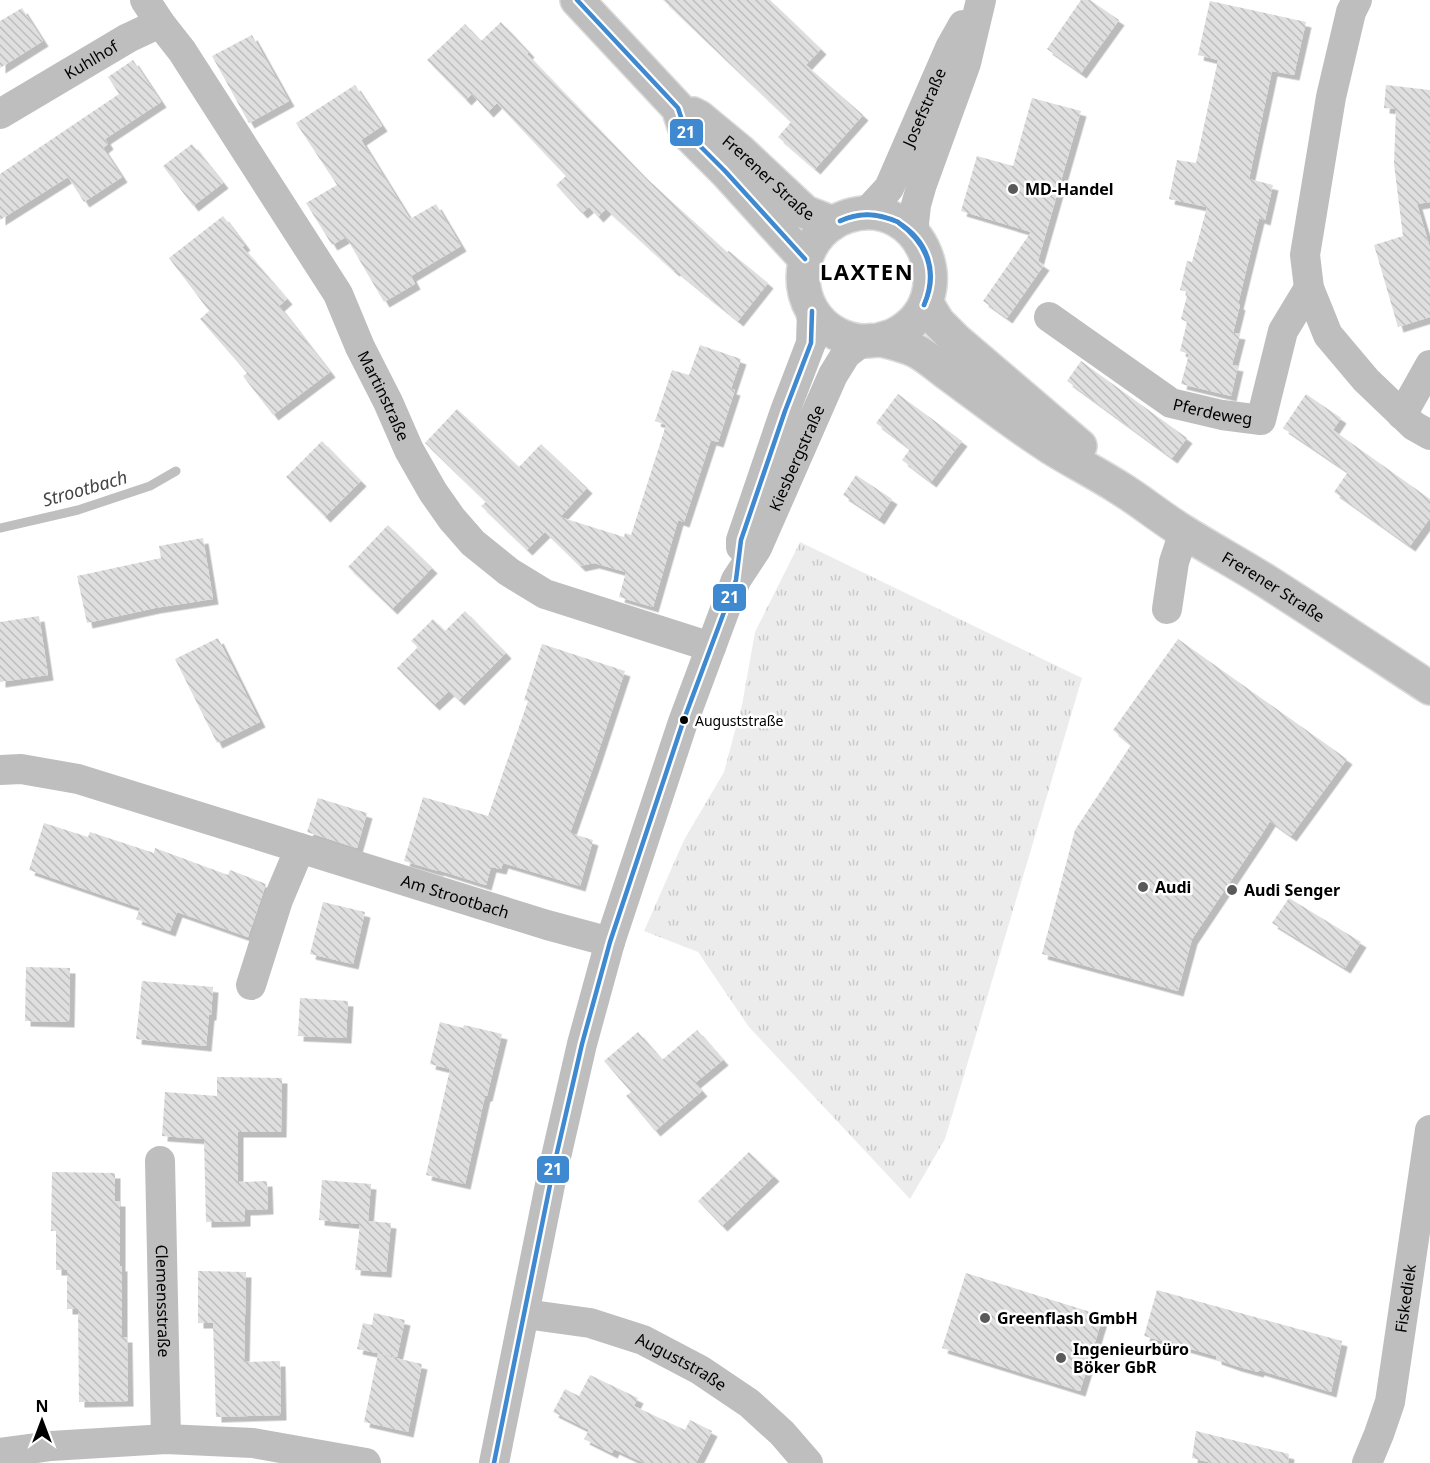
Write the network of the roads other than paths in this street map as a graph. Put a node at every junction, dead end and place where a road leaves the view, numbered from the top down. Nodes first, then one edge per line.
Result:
1 (577, 0) edge
2 (981, 0) edge
3 (1357, 0) edge
4 (152, 12) edge
5 (678, 108) junction
6 (0, 114) edge
7 (866, 213) junction
8 (833, 223) junction
9 (913, 233) junction
10 (805, 259) junction
11 (1309, 288) junction
12 (926, 302) junction
13 (812, 311) junction
14 (1049, 317) dead end
15 (871, 340) junction
16 (1430, 365) edge
17 (1402, 415) junction
18 (1430, 435) edge
19 (1118, 487) junction
20 (1184, 532) junction
21 (736, 580) junction
22 (1167, 609) dead end
23 (711, 647) junction
24 (1430, 688) edge
25 (0, 770) edge
26 (300, 848) junction
27 (610, 942) junction
28 (251, 985) dead end
29 (1430, 1130) edge
30 (160, 1161) dead end
31 (525, 1314) junction
32 (166, 1439) junction
33 (0, 1453) edge
34 (366, 1463) edge
35 (494, 1463) edge
36 (808, 1463) edge
37 (1367, 1463) edge

1 - 5 main road, Frerener Straße
2 - 7 street, Josefstraße
2 - 9 street, Josefstraße
3 - 11 street
4 - 6 street, Kuhlhof
4 - 23 street, Martinstraße
5 - 8 main road, Frerener Straße
5 - 10 main road, Frerener Straße
7 - 8 main road
7 - 9 main road
8 - 10 main road
9 - 12 main road
10 - 13 main road
11 - 14 street, Pferdeweg
11 - 17 street
12 - 15 main road
12 - 19 main road, Frerener Straße
13 - 15 main road
13 - 21 street, Kiesbergstraße
15 - 19 main road, Frerener Straße
15 - 21 street, Kiesbergstraße
16 - 17 street
17 - 18 street
19 - 20 main road, Frerener Straße
20 - 22 street
20 - 24 main road, Frerener Straße
21 - 23 street, Kiesbergstraße
23 - 27 street, Kiesbergstraße
25 - 26 street, Am Strootbach
26 - 27 street, Am Strootbach
26 - 28 street
27 - 31 street, Kiesbergstraße
29 - 37 street, Fiskediek
30 - 32 street, Clemensstraße
31 - 35 street, Kiesbergstraße
31 - 36 street, Auguststraße
32 - 33 street
32 - 34 street

